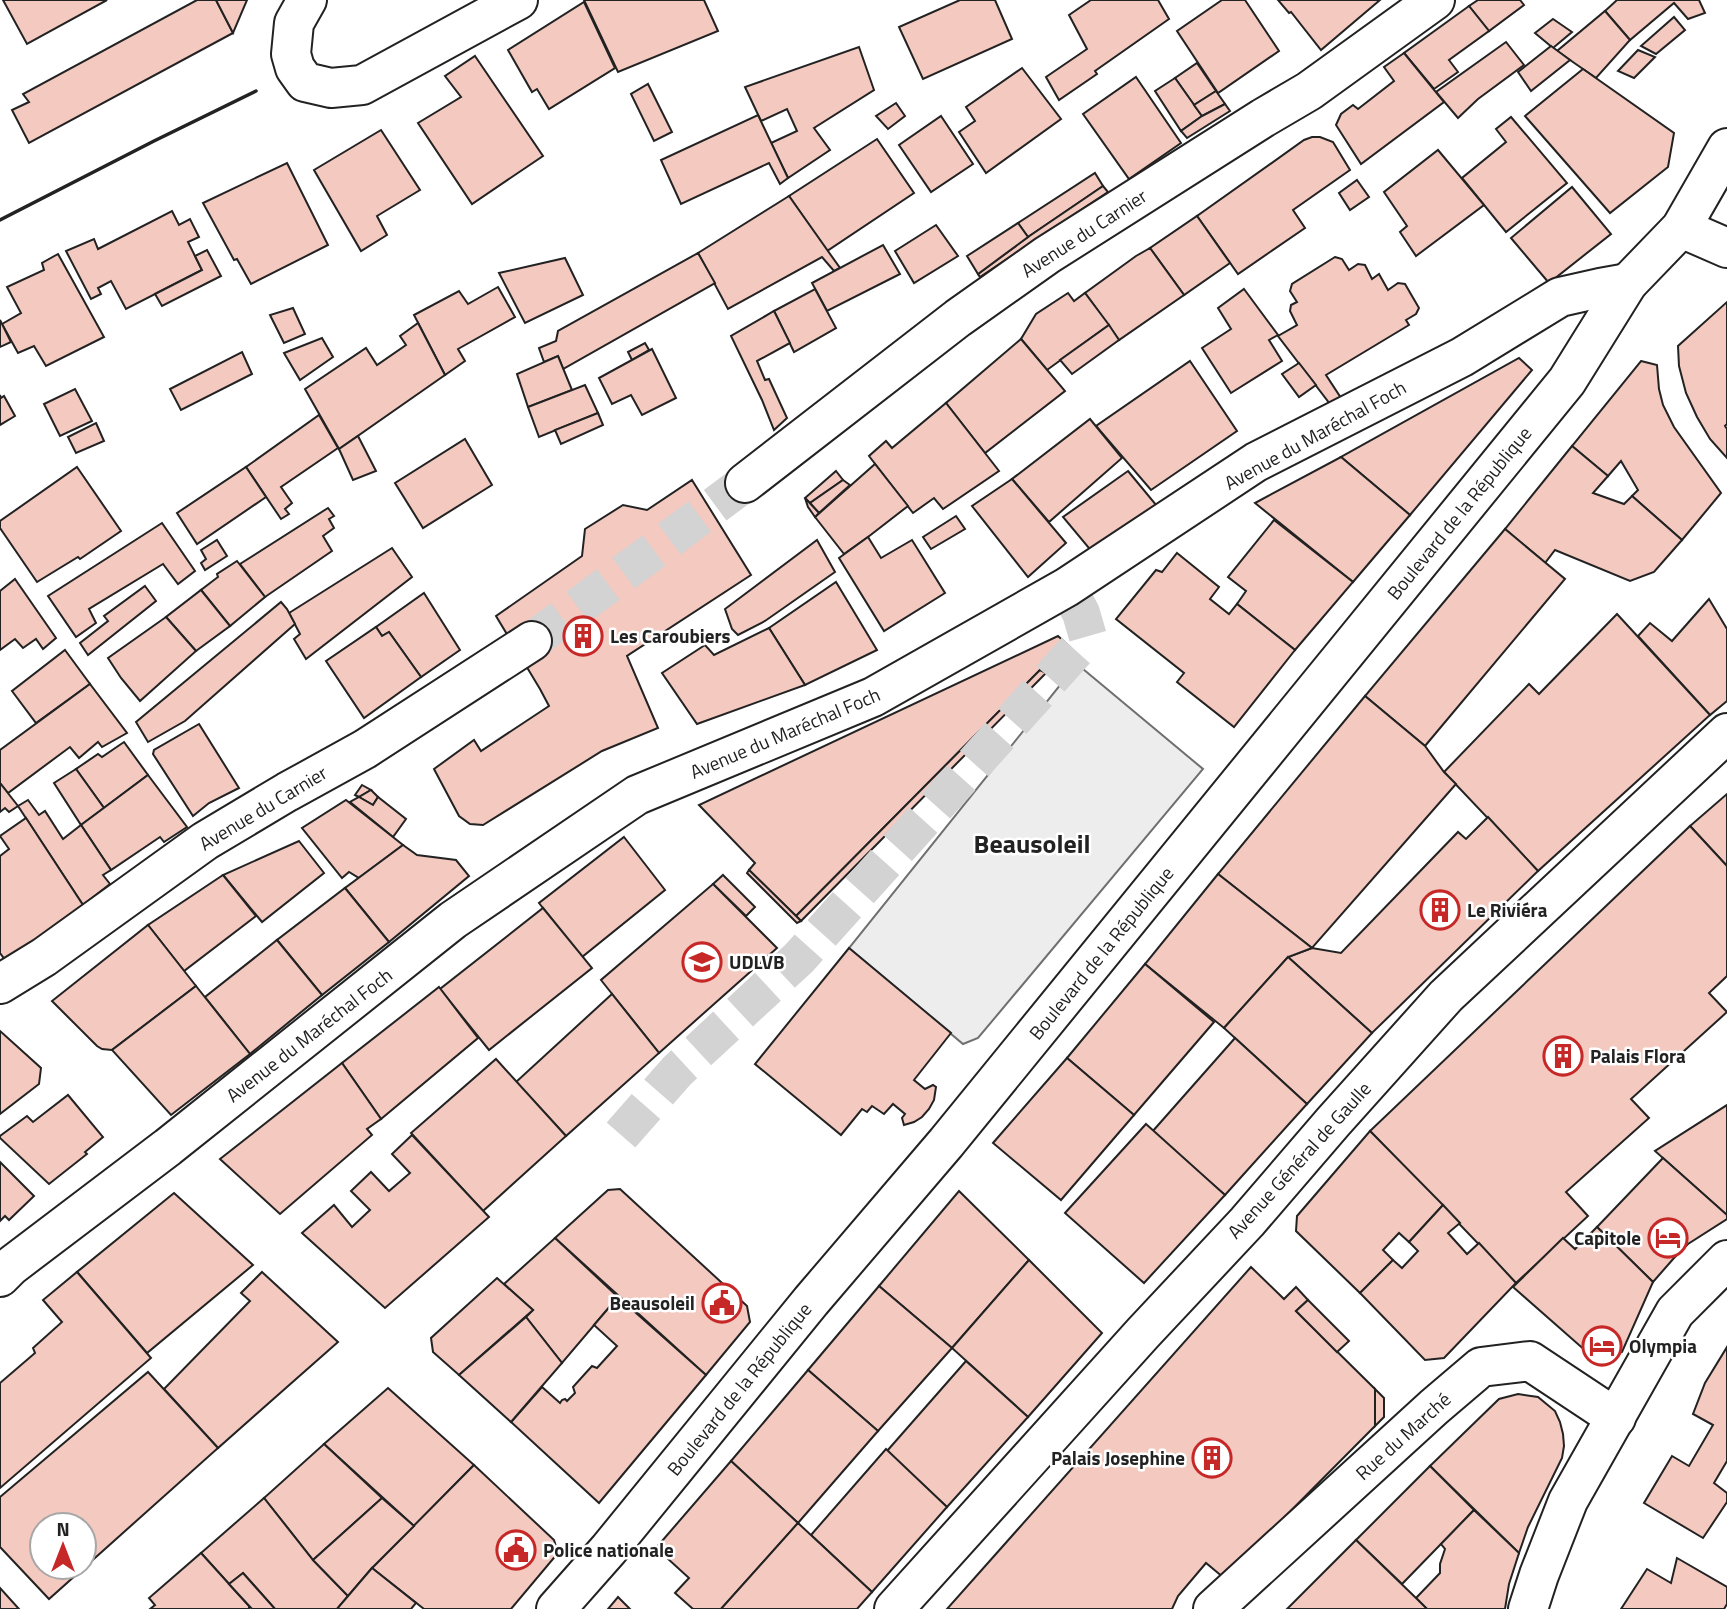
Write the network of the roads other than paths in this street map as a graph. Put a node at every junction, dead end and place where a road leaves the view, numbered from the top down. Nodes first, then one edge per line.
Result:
1 (307, 0) edge
2 (517, 0) edge
3 (1435, 0) edge
4 (1727, 148) edge
5 (1681, 229) junction
6 (1727, 248) edge
7 (1628, 284) junction
8 (745, 483) tunnel mouth
9 (532, 640) tunnel mouth
10 (1727, 733) edge
11 (0, 984) edge
12 (1727, 1260) edge
13 (0, 1277) edge
14 (1616, 1418) junction
15 (556, 1609) edge
16 (894, 1609) edge
17 (1213, 1609) edge
18 (1528, 1609) edge

1 - 2 street
3 - 8 street, Avenue du Carnier
4 - 5 street, Boulevard de la République
5 - 6 street
5 - 7 street, Boulevard de la République
7 - 13 street, Avenue du Maréchal Foch
7 - 15 street, Boulevard de la République
9 - 11 street, Avenue du Carnier
10 - 16 street, Avenue Général de Gaulle
12 - 14 street
14 - 17 street, Rue du Marché
14 - 18 street

